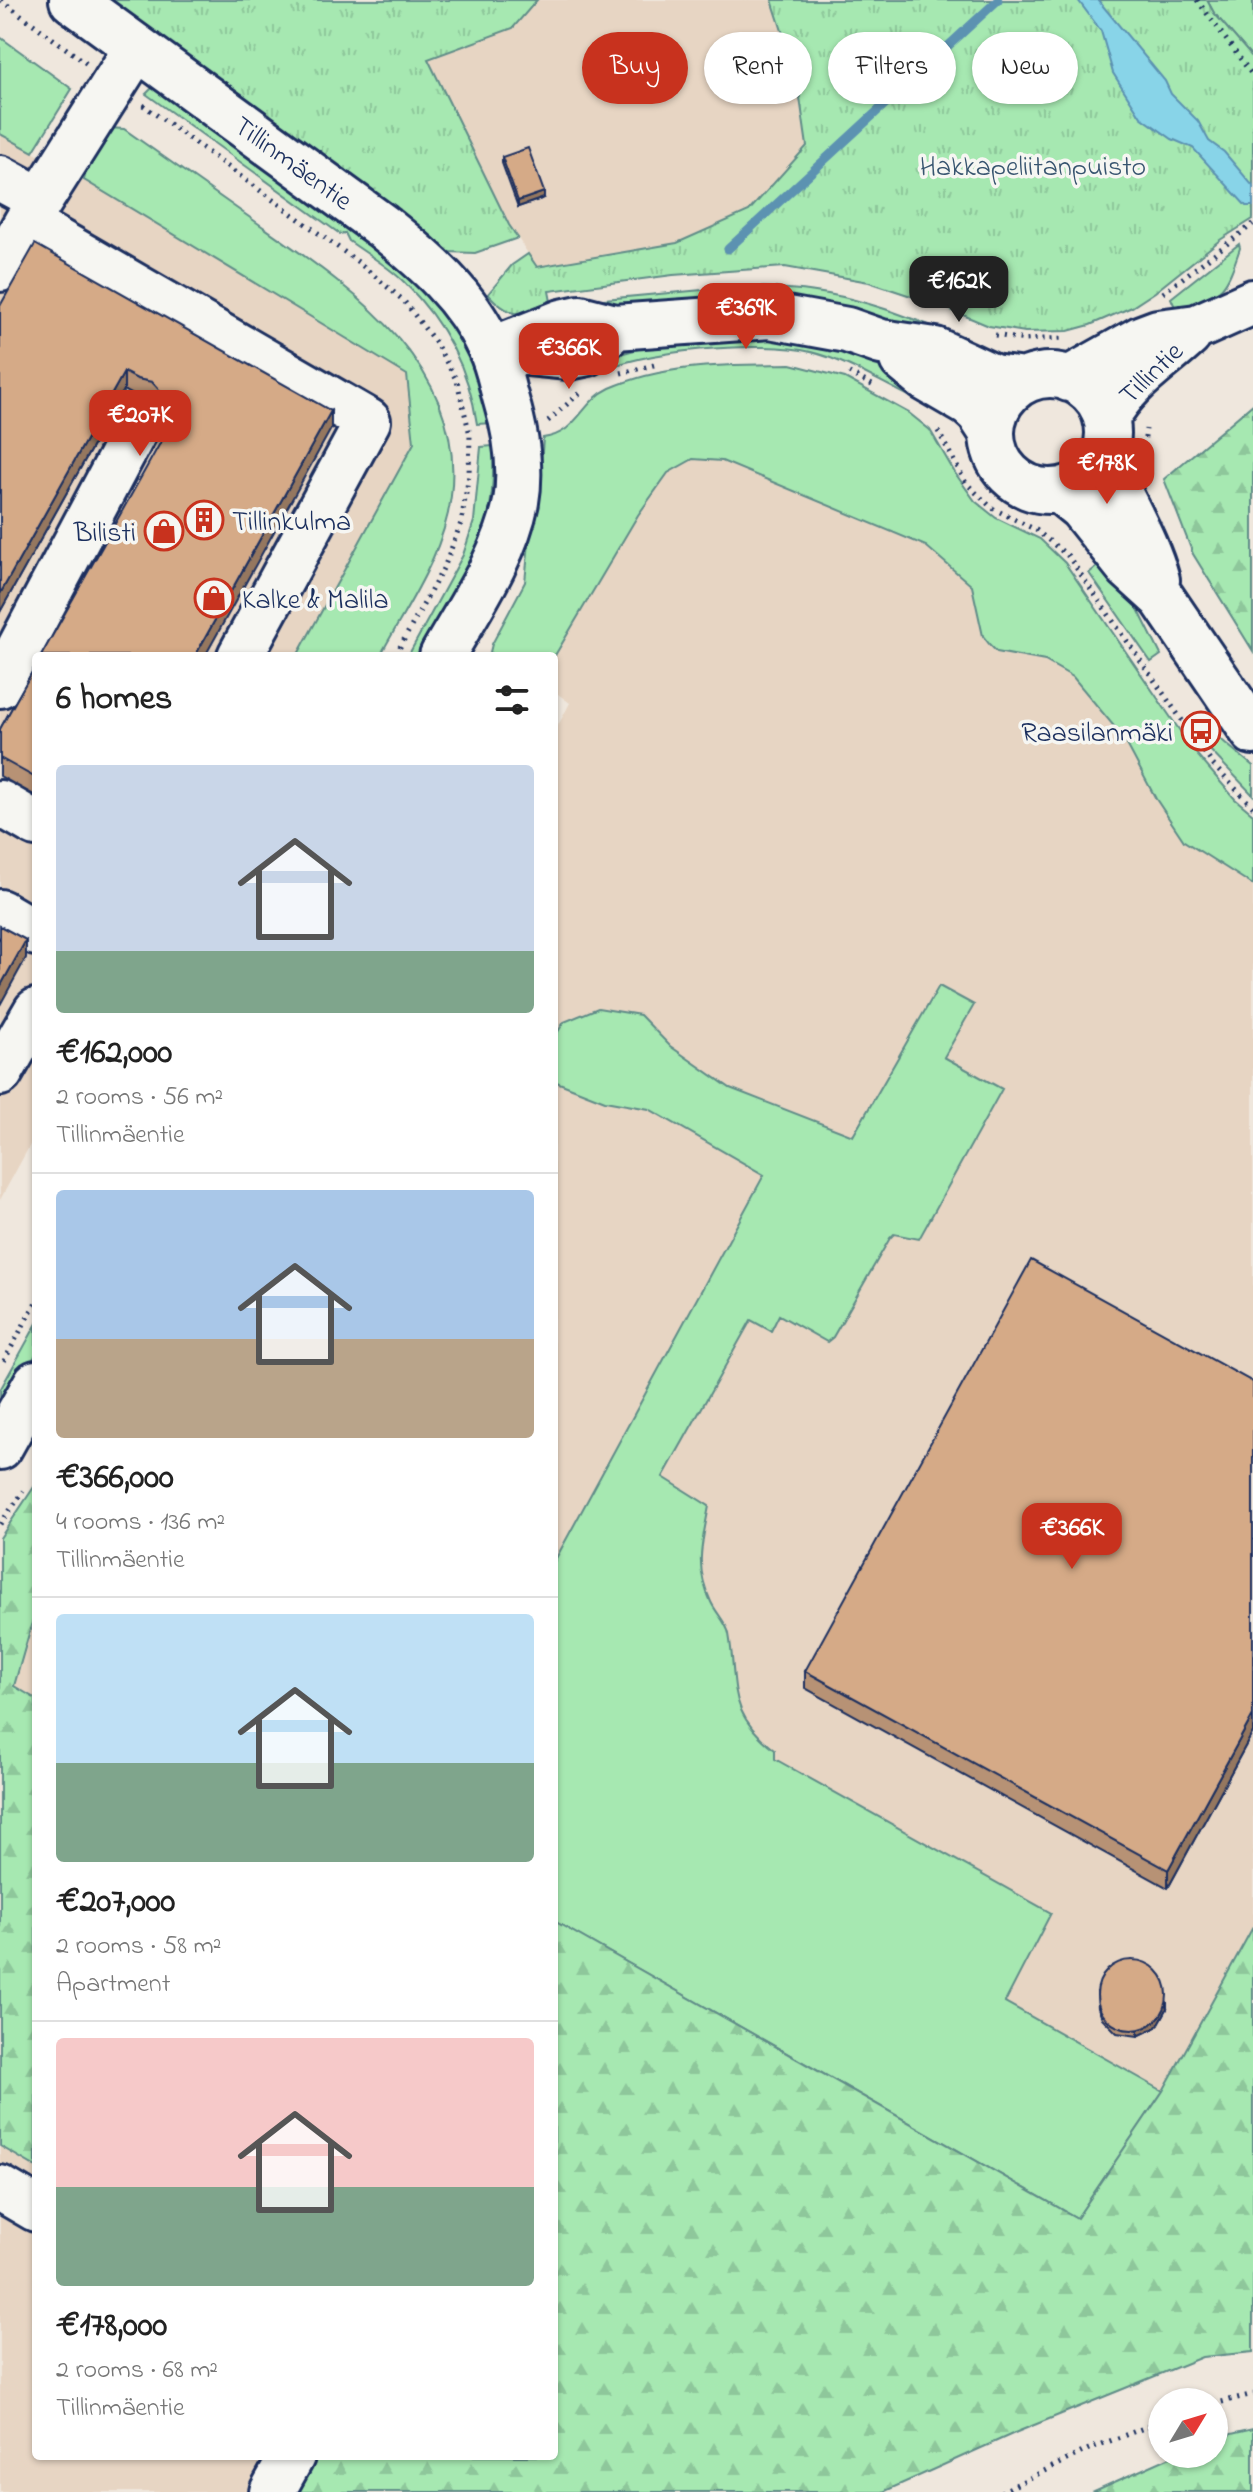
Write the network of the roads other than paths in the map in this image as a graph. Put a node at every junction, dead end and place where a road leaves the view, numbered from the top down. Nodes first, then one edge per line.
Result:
1 (72, 0) edge
2 (125, 66) junction
3 (0, 178) edge
4 (32, 211) junction
5 (0, 269) edge
6 (1253, 302) edge
7 (1197, 327) junction
8 (881, 342) junction
9 (491, 350) junction
10 (1069, 379) junction
11 (1024, 381) junction
12 (140, 421) dead end
13 (992, 433) junction
14 (1105, 438) junction
15 (1060, 491) junction
16 (1162, 598) junction
17 (242, 652) edge
18 (444, 652) edge
19 (0, 685) edge
20 (1253, 732) edge
21 (0, 803) edge
22 (32, 822) edge
23 (0, 912) edge
24 (32, 931) edge
25 (32, 1018) edge
26 (0, 1073) edge
27 (32, 1390) edge
28 (0, 1447) edge
29 (0, 2188) edge
30 (32, 2207) edge
31 (290, 2460) edge
32 (272, 2492) edge

1 - 2 street, Tillinmäentie
2 - 4 street
2 - 9 street, Tillinmäentie
3 - 4 street
4 - 5 street
4 - 17 street
6 - 7 street, Tillintie
7 - 10 street, Tillintie
7 - 14 street, Tillintie
8 - 9 street
8 - 11 street
8 - 13 street
9 - 18 street, Tillinmäentie
10 - 11 street
10 - 14 street
11 - 13 street
12 - 19 street
13 - 15 street
14 - 15 street
14 - 16 street
15 - 16 street
16 - 20 street
21 - 22 street
23 - 24 street
25 - 26 street
27 - 28 street
29 - 30 street
31 - 32 street

